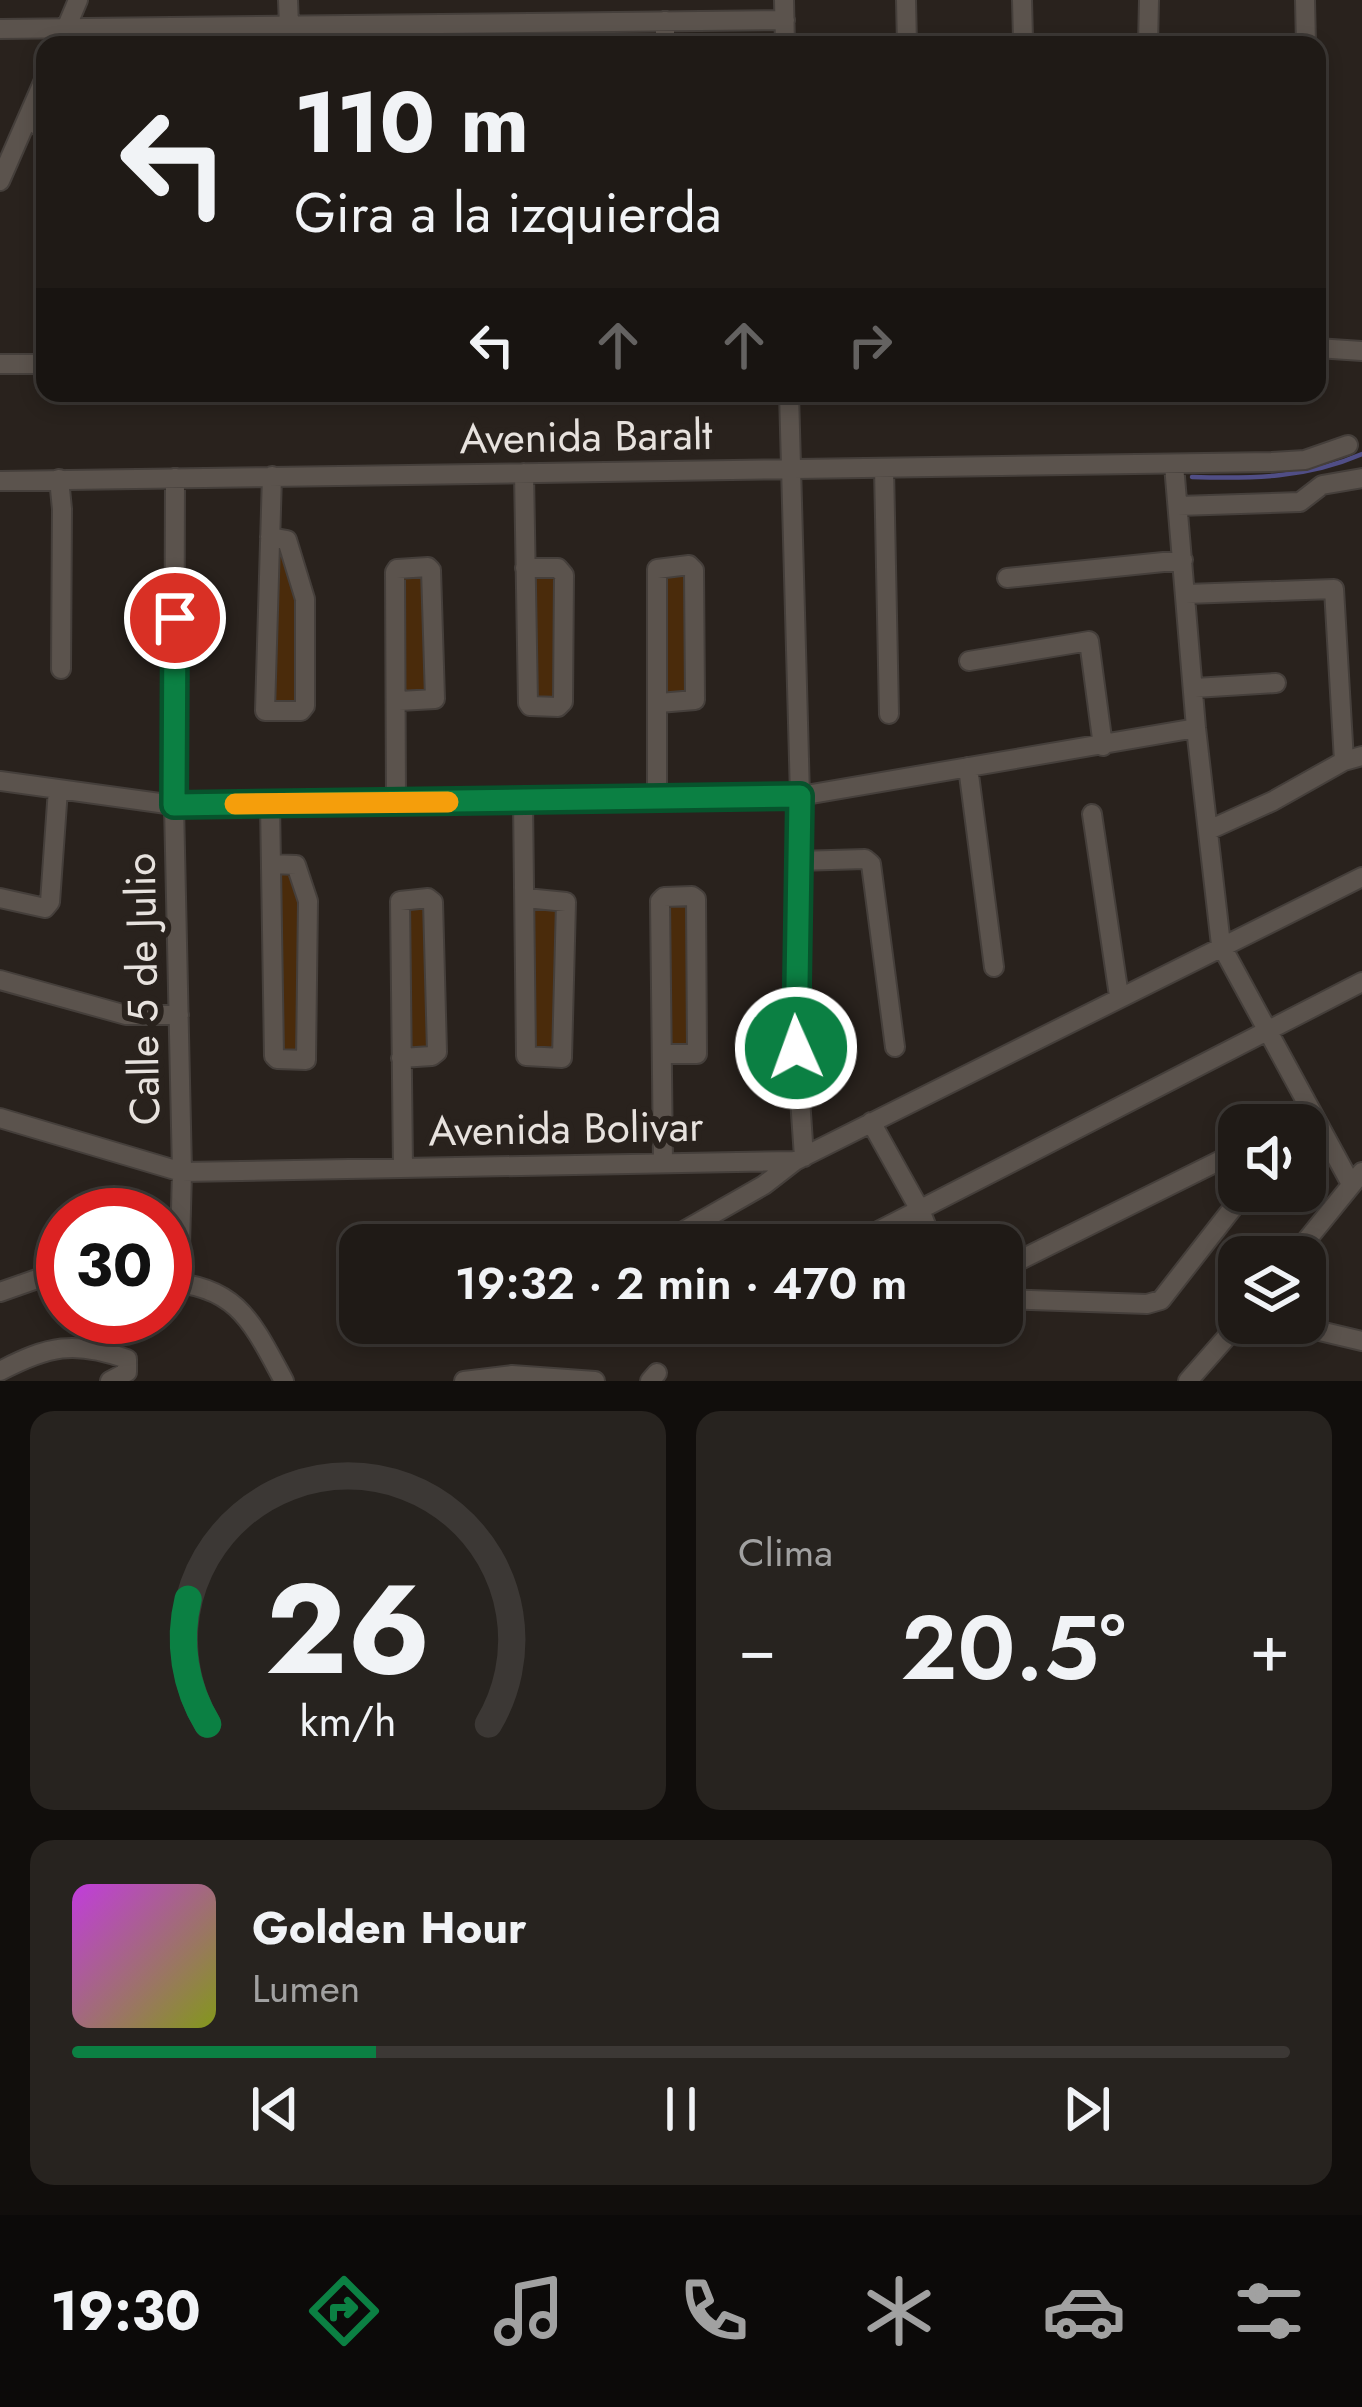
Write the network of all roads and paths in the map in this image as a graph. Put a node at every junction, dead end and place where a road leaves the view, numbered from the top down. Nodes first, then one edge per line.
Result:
1 (78, 0) edge
2 (288, 0) edge
3 (542, 0) edge
4 (906, 0) edge
5 (1022, 0) edge
6 (1149, 0) edge
7 (1305, 0) edge
8 (784, 10) edge
9 (665, 21) junction
10 (543, 22) junction
11 (413, 24) junction
12 (289, 25) junction
13 (0, 29) edge
14 (54, 36) edge
15 (62, 36) edge
16 (162, 36) edge
17 (413, 36) edge
18 (665, 36) edge
19 (907, 36) edge
20 (1023, 36) edge
21 (1148, 36) edge
22 (1306, 36) edge
23 (36, 99) edge
24 (28, 118) junction
25 (36, 124) edge
26 (0, 181) edge
27 (1326, 349) edge
28 (1362, 351) edge
29 (0, 364) edge
30 (36, 364) edge
31 (788, 402) edge
32 (1348, 446) dead end
33 (1174, 465) junction
34 (884, 468) junction
35 (789, 470) junction
36 (524, 473) junction
37 (272, 476) junction
38 (176, 478) junction
39 (1362, 478) edge
40 (58, 479) junction
41 (0, 481) edge
42 (1178, 506) junction
43 (270, 537) junction
44 (1183, 560) junction
45 (525, 568) junction
46 (1007, 578) dead end
47 (1186, 594) junction
48 (969, 661) dead end
49 (61, 669) dead end
50 (1276, 683) dead end
51 (1195, 688) junction
52 (399, 701) junction
53 (659, 703) junction
54 (889, 714) dead end
55 (1196, 728) junction
56 (1103, 746) junction
57 (1353, 759) edge
58 (968, 767) junction
59 (0, 781) edge
60 (58, 789) junction
61 (800, 796) junction
62 (657, 799) junction
63 (523, 801) junction
64 (396, 802) junction
65 (270, 804) junction
66 (174, 805) junction
67 (1092, 814) dead end
68 (1209, 830) junction
69 (797, 861) junction
70 (272, 864) junction
71 (1362, 877) edge
72 (0, 898) edge
73 (526, 898) junction
74 (1221, 945) junction
75 (994, 967) dead end
76 (0, 980) edge
77 (1362, 982) edge
78 (1120, 996) junction
79 (179, 1015) junction
80 (1269, 1033) junction
81 (895, 1047) dead end
82 (662, 1054) junction
83 (401, 1058) junction
84 (1299, 1104) edge
85 (0, 1118) edge
86 (871, 1122) junction
87 (1326, 1143) edge
88 (799, 1159) junction
89 (663, 1161) junction
90 (1218, 1161) edge
91 (403, 1167) junction
92 (182, 1172) junction
93 (1356, 1178) edge
94 (181, 1188) edge
95 (920, 1210) junction
96 (1230, 1212) edge
97 (696, 1224) edge
98 (892, 1224) edge
99 (926, 1224) edge
100 (1310, 1236) edge
101 (1023, 1258) edge
102 (36, 1280) edge
103 (192, 1286) edge
104 (208, 1289) junction
105 (0, 1292) edge
106 (1023, 1300) edge
107 (1326, 1332) edge
108 (1362, 1341) edge
109 (1221, 1344) edge
110 (0, 1371) edge
111 (510, 1378) edge
112 (110, 1381) edge
113 (271, 1381) edge
114 (284, 1381) edge
115 (464, 1381) edge
116 (595, 1381) edge
117 (1188, 1381) edge

1 - 15 street
2 - 12 street
3 - 10 street
4 - 19 street
5 - 20 street
6 - 21 street
7 - 22 street
8 - 9 street
9 - 10 street
9 - 18 street
10 - 11 street
11 - 12 street
11 - 17 street
12 - 16 street
13 - 14 street
23 - 24 street
24 - 25 street
24 - 26 street
27 - 28 street
29 - 30 street
31 - 35 street
32 - 33 street, Avenida Baralt
33 - 34 street, Avenida Baralt
33 - 42 street
34 - 35 street, Avenida Baralt
34 - 54 street
35 - 36 street, Avenida Baralt
35 - 61 street
36 - 37 street, Avenida Baralt
36 - 45 street
37 - 38 street, Avenida Baralt
37 - 43 street
38 - 40 street, Avenida Baralt
38 - 66 street, Calle 5 de Julio
39 - 42 street
40 - 41 street, Avenida Baralt
40 - 49 street
42 - 44 street
43 - 43 street
44 - 46 street
44 - 47 street
45 - 45 street
47 - 51 street
47 - 57 street
48 - 56 street
50 - 51 street
51 - 55 street
52 - 52 street
52 - 64 street
53 - 53 street
53 - 62 street
55 - 56 street
55 - 68 street
56 - 58 street
57 - 68 street
58 - 61 street
58 - 75 street
59 - 60 street
60 - 66 street
60 - 72 street
61 - 62 street
61 - 69 street
62 - 63 street
63 - 64 street
63 - 73 street
64 - 65 street
65 - 66 street
65 - 70 street
66 - 79 street, Calle 5 de Julio
67 - 78 street
68 - 74 street
69 - 81 street
69 - 88 street
70 - 70 street
71 - 74 street, Avenida Bolivar
73 - 73 street
74 - 78 street, Avenida Bolivar
74 - 80 street
76 - 79 street
77 - 80 street
78 - 86 street, Avenida Bolivar
79 - 92 street, Calle 5 de Julio
80 - 84 street
80 - 95 street
82 - 82 street
82 - 89 street
83 - 83 street
83 - 91 street
85 - 92 street, Avenida Bolivar
86 - 88 street, Avenida Bolivar
86 - 95 street
87 - 93 street
88 - 89 street, Avenida Bolivar
88 - 97 street
89 - 91 street, Avenida Bolivar
90 - 101 street
91 - 92 street, Avenida Bolivar
92 - 94 street, Calle 5 de Julio
93 - 100 street
95 - 98 street
95 - 99 street
96 - 106 street
102 - 105 street
103 - 104 street
104 - 113 street
104 - 114 street
107 - 108 street
109 - 117 street
110 - 112 street
111 - 115 street
111 - 116 street

